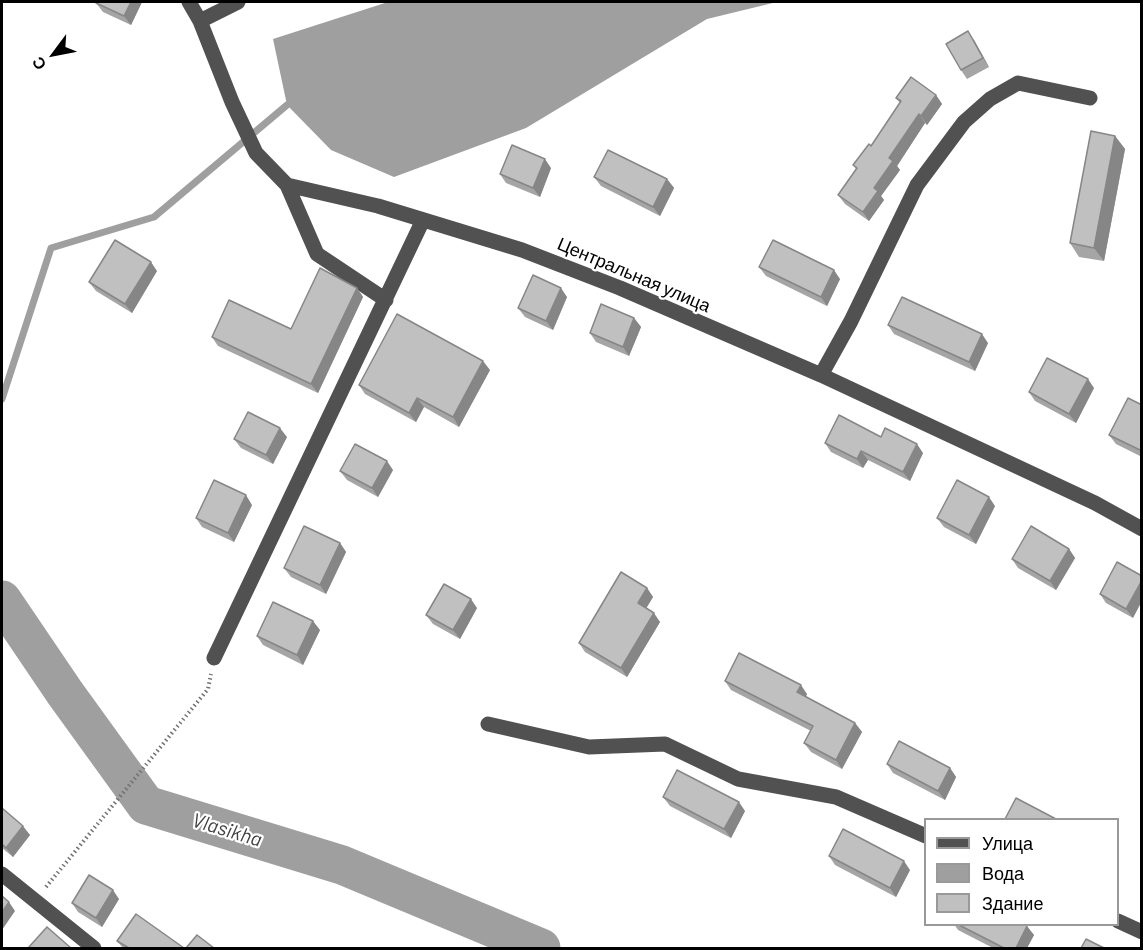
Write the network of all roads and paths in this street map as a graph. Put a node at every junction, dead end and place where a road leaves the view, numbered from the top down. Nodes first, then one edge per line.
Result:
1 (189, 2) edge
2 (238, 2) edge
3 (200, 21) junction
4 (1090, 98) dead end
5 (286, 185) junction
6 (423, 220) junction
7 (386, 300) junction
8 (821, 375) junction
9 (1142, 529) edge
10 (214, 658) joint
11 (488, 724) dead end
12 (924, 835) edge
13 (2, 874) edge
14 (34, 901) junction
15 (1119, 921) edge
16 (1142, 932) edge
17 (94, 948) edge

1 - 3 street
2 - 3 street
3 - 5 street
4 - 8 street
5 - 6 street, Центральная улица
5 - 7 street
6 - 7 street
6 - 8 street, Центральная улица
7 - 10 street
8 - 9 street, Центральная улица
10 - 14 path
11 - 12 street
13 - 14 street
14 - 17 street
15 - 16 street

